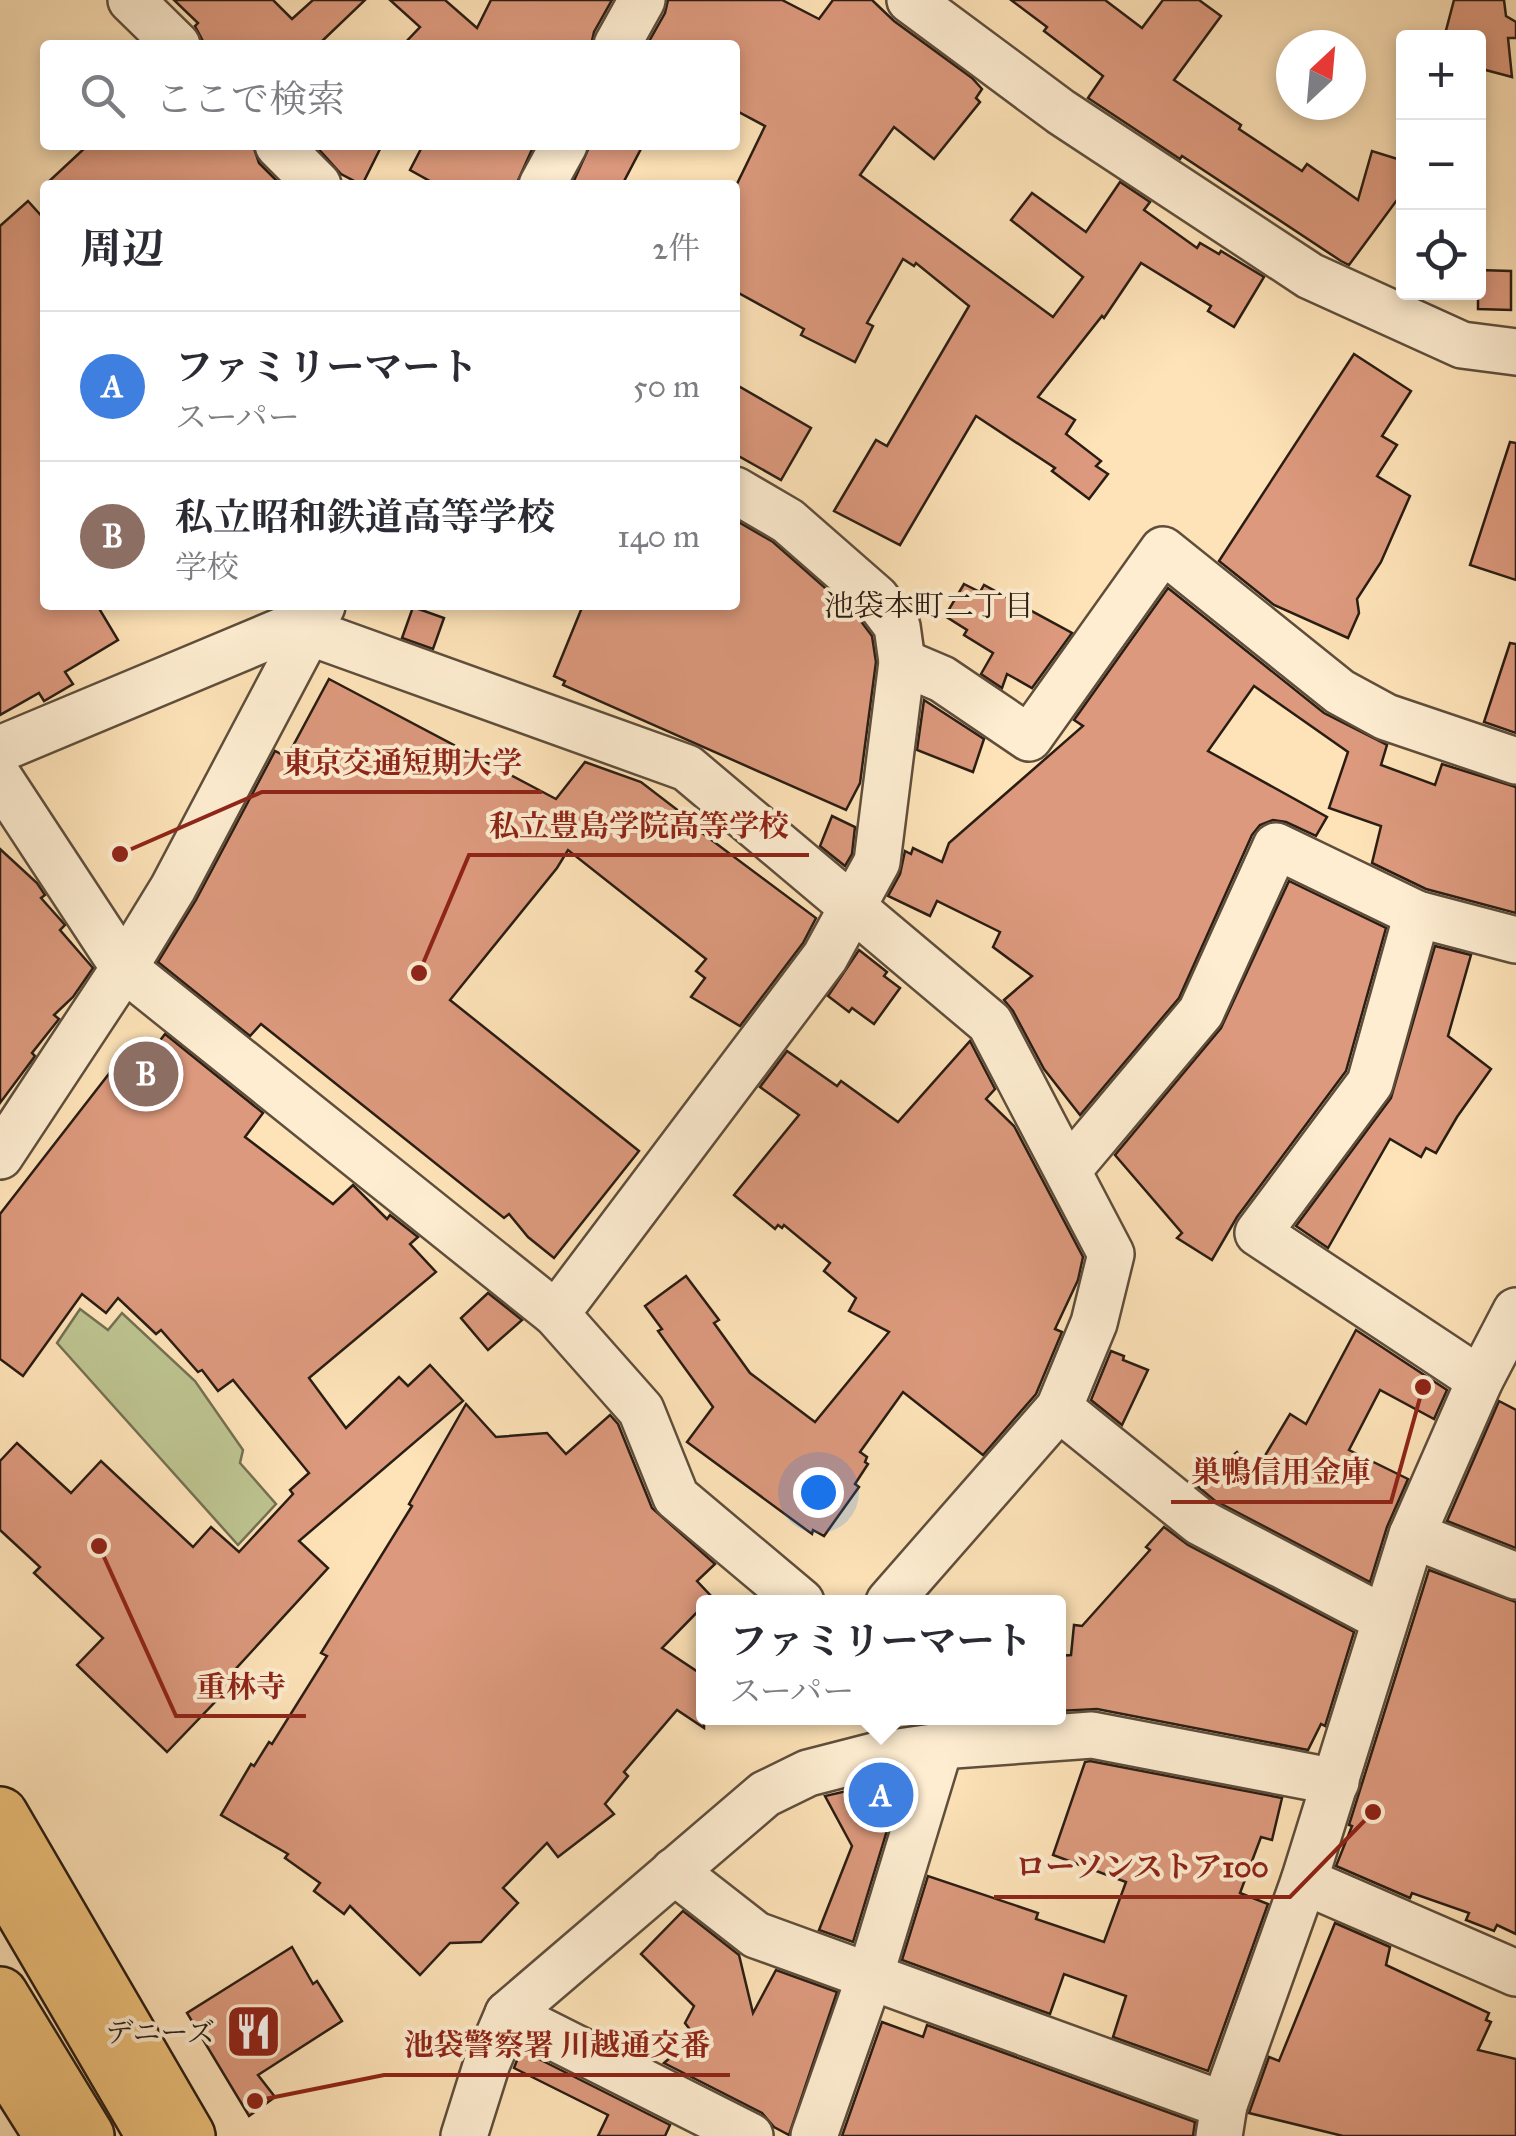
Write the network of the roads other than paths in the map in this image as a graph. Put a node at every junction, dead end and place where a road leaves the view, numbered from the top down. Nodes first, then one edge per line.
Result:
1 (131, 0) edge
2 (642, 0) edge
3 (910, 0) edge
4 (172, 40) edge
5 (621, 40) edge
6 (283, 150) edge
7 (561, 150) edge
8 (313, 180) edge
9 (545, 180) edge
10 (1516, 352) edge
11 (740, 493) edge
12 (316, 618) edge
13 (902, 662) junction
14 (0, 750) edge
15 (1516, 761) edge
16 (0, 779) edge
17 (852, 908) junction
18 (1417, 914) junction
19 (1516, 940) edge
20 (124, 968) junction
21 (0, 1156) edge
22 (1068, 1170) junction
23 (1516, 1311) edge
24 (556, 1314) junction
25 (1480, 1380) junction
26 (1059, 1408) junction
27 (1412, 1535) junction
28 (1516, 1576) edge
29 (794, 1595) edge
30 (894, 1595) edge
31 (1385, 1619) junction
32 (946, 1736) edge
33 (1336, 1782) junction
34 (0, 1815) edge
35 (674, 1870) junction
36 (0, 1871) edge
37 (1304, 1881) junction
38 (0, 1900) edge
39 (1516, 1973) edge
40 (870, 1976) junction
41 (0, 1995) edge
42 (0, 2012) edge
43 (508, 2014) junction
44 (0, 2052) edge
45 (1222, 2120) edge
46 (53, 2136) edge
47 (85, 2136) edge
48 (154, 2136) edge
49 (187, 2136) edge
50 (464, 2136) edge
51 (750, 2136) edge
52 (814, 2136) edge

1 - 4 street
2 - 5 street
3 - 10 street
6 - 8 street
7 - 9 street
11 - 13 street
12 - 14 street
12 - 17 street
12 - 20 street
13 - 15 street
13 - 17 street
16 - 20 street
17 - 22 street
17 - 24 street
18 - 19 street
18 - 22 street
18 - 25 street
20 - 21 street
20 - 24 street
22 - 26 street
23 - 25 street
24 - 29 street
25 - 27 street
26 - 30 street
26 - 31 street
27 - 28 street
27 - 31 street
31 - 33 street
32 - 33 street
32 - 35 street
32 - 40 street
33 - 37 street
34 - 49 highway
35 - 40 street
35 - 43 street
36 - 48 highway
37 - 39 street
37 - 45 street
38 - 48 highway
40 - 45 street
40 - 52 street
41 - 47 highway
42 - 47 highway
43 - 50 street
43 - 51 street
44 - 46 highway

